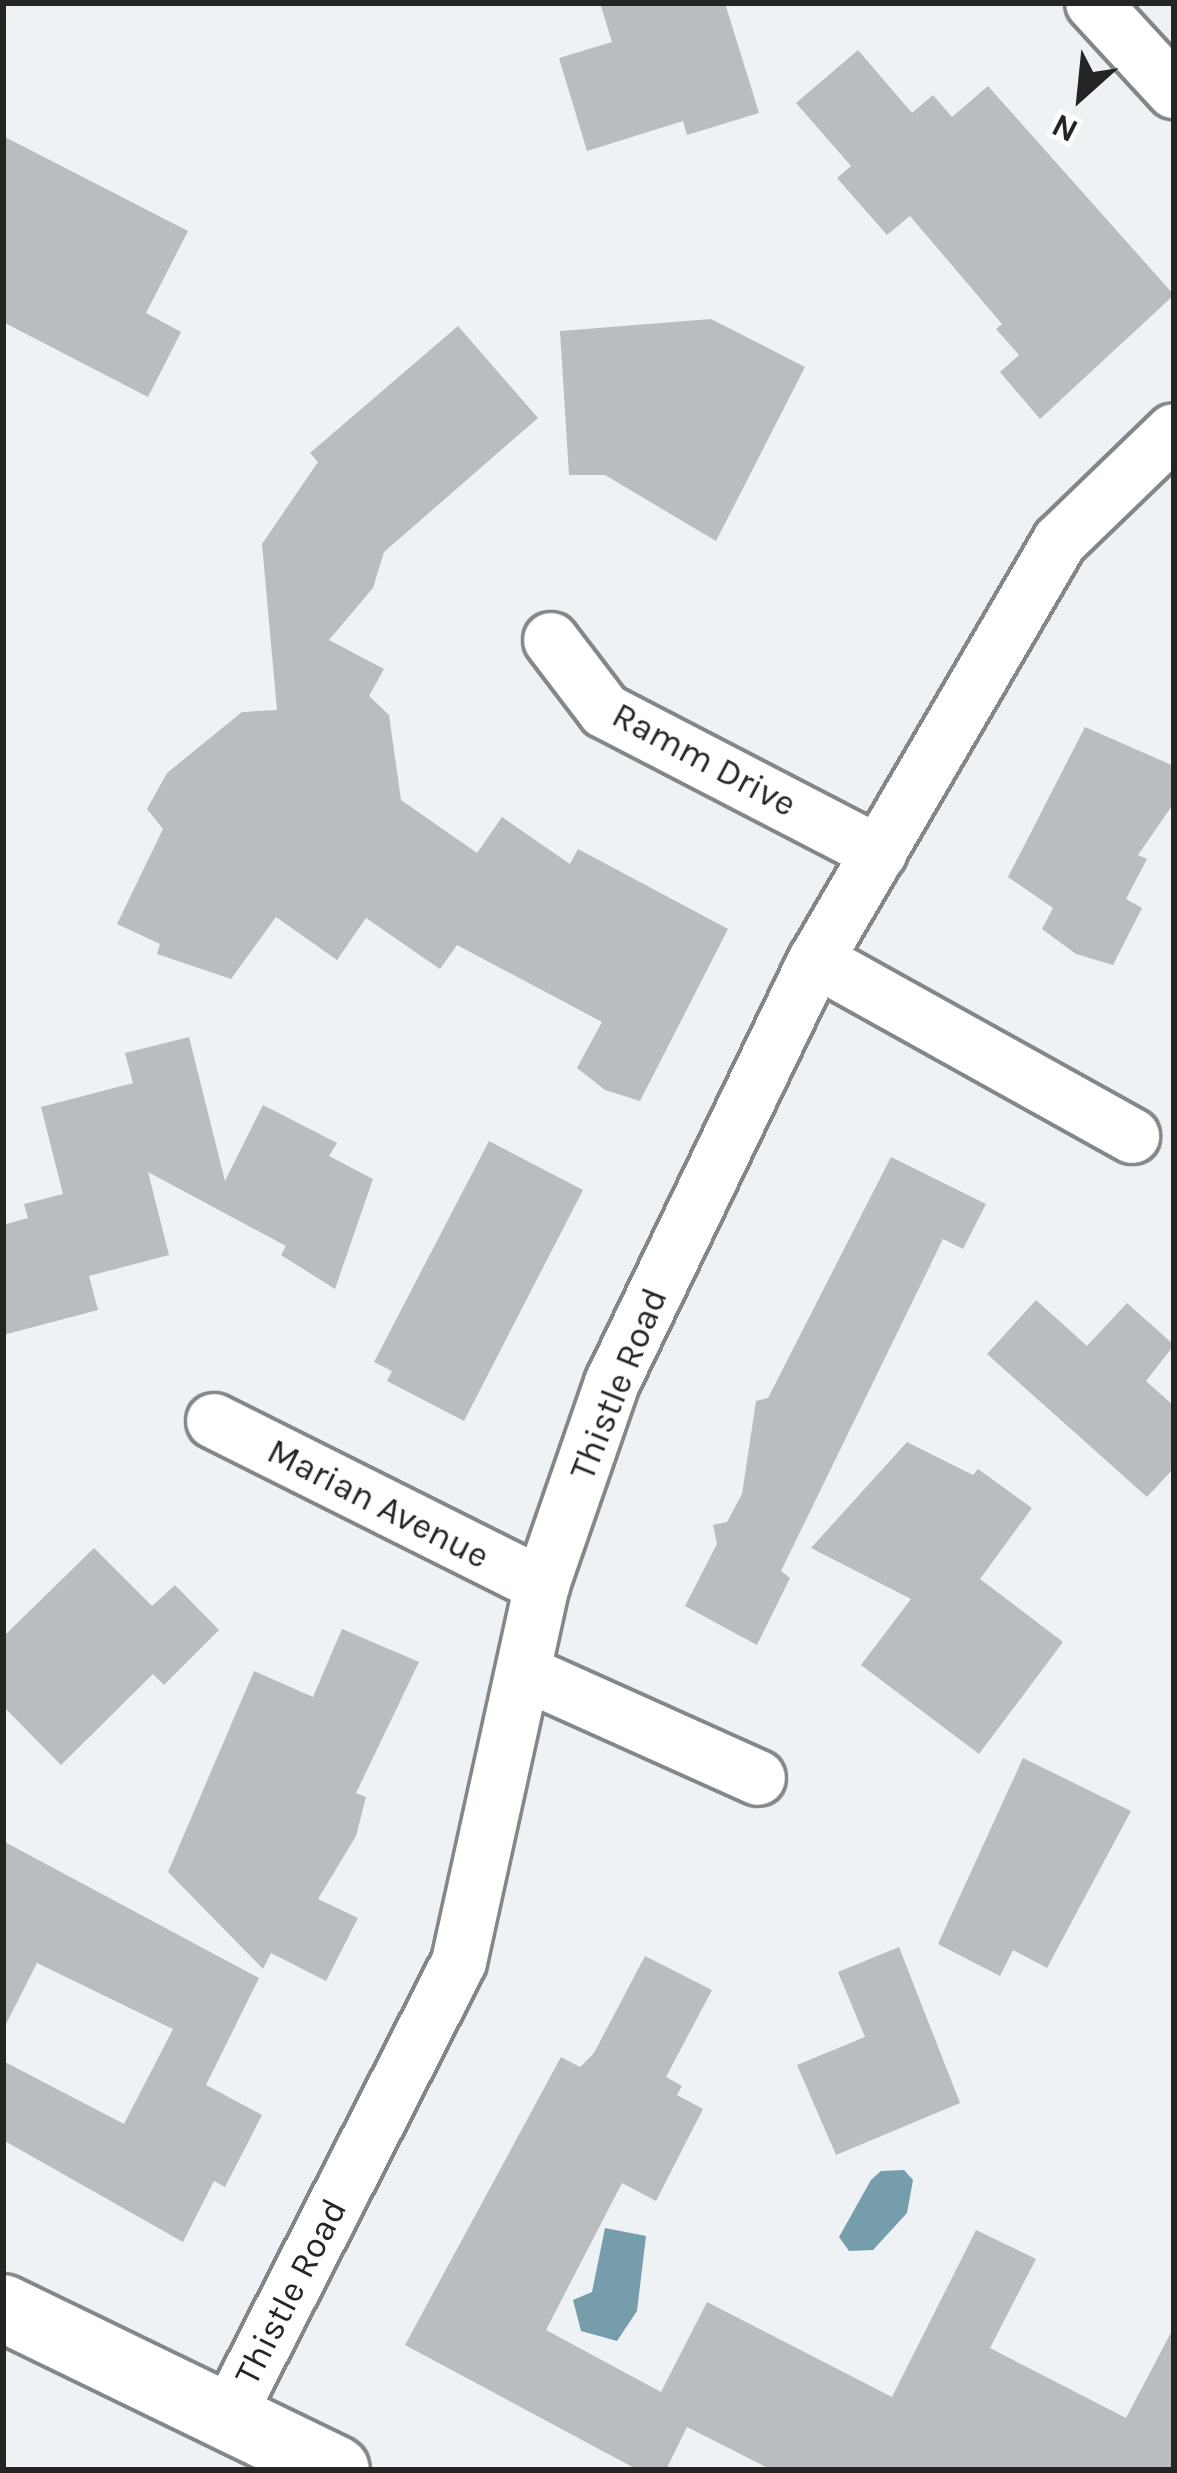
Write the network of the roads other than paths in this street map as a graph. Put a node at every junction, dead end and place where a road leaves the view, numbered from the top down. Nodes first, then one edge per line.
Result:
1 (1094, 3) edge
2 (1174, 91) edge
3 (1174, 431) edge
4 (550, 640) dead end
5 (879, 853) junction
6 (816, 960) junction
7 (1132, 1136) dead end
8 (214, 1421) dead end
9 (542, 1585) junction
10 (529, 1675) junction
11 (758, 1778) dead end
12 (3, 2308) edge
13 (228, 2416) junction
14 (336, 2470) edge

1 - 2 street
3 - 5 street, Thistle Road
4 - 5 street, Ramm Drive
5 - 6 street, Thistle Road
6 - 7 street
6 - 9 street, Thistle Road
8 - 9 street, Marian Avenue
9 - 10 street, Thistle Road
10 - 11 street
10 - 13 street, Thistle Road
12 - 13 main road
13 - 14 main road

